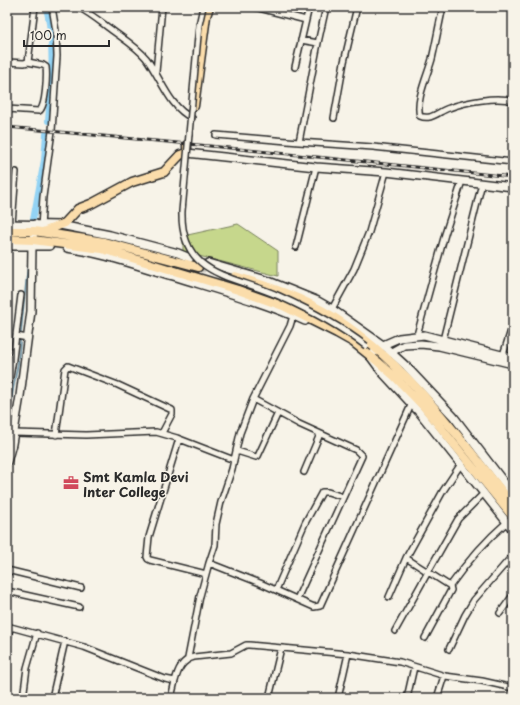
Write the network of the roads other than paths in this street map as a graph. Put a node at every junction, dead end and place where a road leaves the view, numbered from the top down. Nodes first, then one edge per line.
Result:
1 (35, 7) edge
2 (52, 7) edge
3 (78, 7) edge
4 (162, 7) edge
5 (204, 7) edge
6 (209, 7) edge
7 (255, 7) edge
8 (309, 7) edge
9 (326, 7) edge
10 (357, 7) edge
11 (443, 7) edge
12 (206, 16) junction
13 (306, 20) junction
14 (301, 40) junction
15 (318, 43) junction
16 (7, 62) edge
17 (28, 62) junction
18 (295, 66) dead end
19 (156, 72) junction
20 (513, 101) edge
21 (7, 109) edge
22 (192, 118) junction
23 (334, 118) dead end
24 (216, 135) dead end
25 (299, 142) junction
26 (187, 153) junction
27 (513, 162) edge
28 (316, 167) junction
29 (16, 172) dead end
30 (386, 172) junction
31 (462, 181) junction
32 (482, 183) junction
33 (513, 187) edge
34 (10, 224) edge
35 (60, 225) junction
36 (7, 231) edge
37 (37, 232) junction
38 (7, 239) edge
39 (7, 246) edge
40 (296, 247) dead end
41 (190, 258) dead end
42 (208, 263) dead end
43 (198, 267) tunnel mouth
44 (235, 276) tunnel mouth
45 (21, 295) dead end
46 (332, 308) junction
47 (293, 316) junction
48 (513, 324) edge
49 (337, 333) junction
50 (418, 335) junction
51 (21, 336) junction
52 (433, 337) junction
53 (443, 340) junction
54 (432, 345) junction
55 (376, 351) junction
56 (388, 354) junction
57 (503, 355) junction
58 (513, 358) edge
59 (378, 362) junction
60 (513, 364) edge
61 (7, 395) edge
62 (253, 399) junction
63 (412, 404) junction
64 (278, 413) junction
65 (14, 433) junction
66 (162, 433) junction
67 (320, 434) junction
68 (56, 435) junction
69 (179, 438) junction
70 (237, 451) junction
71 (234, 460) junction
72 (7, 462) edge
73 (461, 464) junction
74 (304, 472) dead end
75 (510, 485) edge
76 (484, 493) junction
77 (513, 494) edge
78 (343, 497) junction
79 (513, 506) edge
80 (510, 519) edge
81 (513, 530) edge
82 (513, 555) edge
83 (406, 558) junction
84 (209, 563) junction
85 (7, 570) edge
86 (428, 572) junction
87 (206, 574) junction
88 (450, 586) junction
89 (81, 588) dead end
90 (276, 590) junction
91 (7, 591) edge
92 (513, 596) edge
93 (389, 597) dead end
94 (297, 599) junction
95 (79, 607) dead end
96 (500, 613) dead end
97 (9, 626) edge
98 (395, 631) dead end
99 (37, 634) junction
100 (425, 638) dead end
101 (65, 641) junction
102 (7, 646) edge
103 (281, 648) junction
104 (449, 649) dead end
105 (348, 654) junction
106 (188, 658) junction
107 (414, 666) junction
108 (444, 676) junction
109 (175, 681) junction
110 (513, 688) edge
111 (23, 698) edge
112 (52, 698) edge
113 (171, 698) edge
114 (269, 698) edge
115 (338, 698) edge
116 (407, 698) edge
117 (437, 698) edge

1 - 17 street
2 - 37 street
3 - 19 street
4 - 19 street
5 - 12 main road
5 - 55 street, bridge
6 - 12 main road
7 - 13 street
8 - 13 street
9 - 15 street
10 - 23 street
11 - 20 street
12 - 22 main road
13 - 14 street
14 - 15 street
14 - 18 street
15 - 25 street
16 - 17 street
17 - 21 street
19 - 22 street
22 - 26 main road
24 - 25 street
25 - 27 street
26 - 28 main road
26 - 35 main road
28 - 30 main road
28 - 40 street
29 - 34 street
30 - 31 main road
30 - 46 street
31 - 32 main road
31 - 50 street
32 - 33 main road
32 - 53 street
34 - 37 main road
35 - 37 main road
35 - 41 main road
36 - 37 main road
37 - 38 main road
37 - 39 main road
37 - 43 main road
37 - 47 main road
37 - 49 main road
37 - 51 main road
42 - 46 main road
44 - 55 main road
45 - 51 street
46 - 55 main road
47 - 49 main road
47 - 62 street
48 - 57 street
49 - 55 main road
50 - 52 main road
50 - 55 main road
51 - 61 street
51 - 65 main road
52 - 53 main road
52 - 54 main road
53 - 57 main road
54 - 56 main road
54 - 60 main road
55 - 56 main road
55 - 59 main road
55 - 63 main road
56 - 59 main road
56 - 75 main road
56 - 79 main road
57 - 58 main road
59 - 80 main road
62 - 64 street
62 - 70 street
63 - 73 main road
63 - 94 street
64 - 67 street
64 - 70 street
65 - 68 street
65 - 72 main road
66 - 68 street
66 - 68 street
66 - 69 street
67 - 74 street
67 - 78 street
69 - 71 street
69 - 87 street
70 - 71 street
71 - 84 street
73 - 76 main road
73 - 83 street
75 - 77 main road
76 - 80 main road
76 - 86 street
78 - 90 street
78 - 94 street
80 - 81 main road
80 - 88 street
82 - 104 street
83 - 86 street
83 - 93 street
84 - 87 street
84 - 90 street
85 - 89 street
86 - 88 street
86 - 98 street
87 - 106 street
88 - 100 street
90 - 94 street
91 - 95 street
92 - 96 street
97 - 99 street
97 - 102 street
99 - 101 street
99 - 111 street
101 - 109 street
101 - 112 street
103 - 105 street
103 - 106 street
103 - 114 street
105 - 107 street
105 - 115 street
106 - 109 street
107 - 108 street
107 - 116 street
108 - 110 street
108 - 117 street
109 - 113 street

